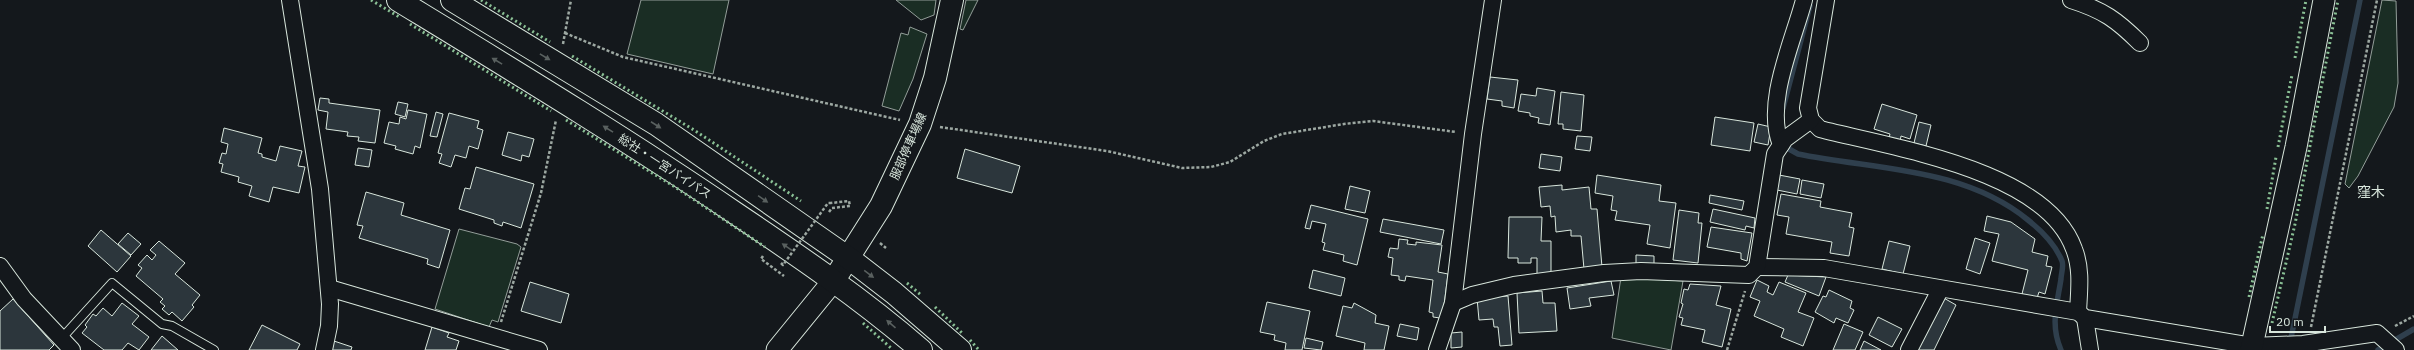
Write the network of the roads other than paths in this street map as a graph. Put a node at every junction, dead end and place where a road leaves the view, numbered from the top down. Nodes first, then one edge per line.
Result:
1 (290, 0) edge
2 (398, 0) edge
3 (452, 0) edge
4 (952, 0) edge
5 (1493, 0) edge
6 (1804, 0) edge
7 (1826, 0) edge
8 (2071, 0) edge
9 (2324, 0) edge
10 (2140, 43) dead end
11 (1811, 120) junction
12 (1786, 140) junction
13 (850, 259) junction
14 (0, 266) edge
15 (1753, 271) junction
16 (834, 280) junction
17 (329, 288) junction
18 (1940, 290) junction
19 (1453, 303) junction
20 (2081, 315) junction
21 (494, 344) edge
22 (63, 345) edge
23 (2391, 346) edge
24 (2251, 348) edge
25 (214, 350) edge
26 (324, 350) edge
27 (539, 350) edge
28 (777, 350) edge
29 (921, 350) edge
30 (960, 350) edge
31 (1437, 350) edge
32 (1910, 350) edge
33 (2090, 350) edge

1 - 17 street
16 -> 2 main road, 総社・一宮バイパス
3 -> 13 main road
4 - 13 main road, 服部停車場線
5 - 19 street
6 - 12 street
7 - 11 street
8 - 10 street
9 - 24 street
11 - 12 street
11 - 20 street
12 - 15 street
13 - 16 main road, 服部停車場線
13 -> 30 main road
14 - 22 street
15 - 18 street
15 - 19 street
16 - 28 street
29 -> 16 main road, 総社・一宮バイパス
17 - 21 street
17 - 26 street
18 - 20 street
18 - 32 street
19 - 31 street
20 - 24 street
20 - 33 street
21 - 27 street
22 - 25 lane
23 - 24 street

